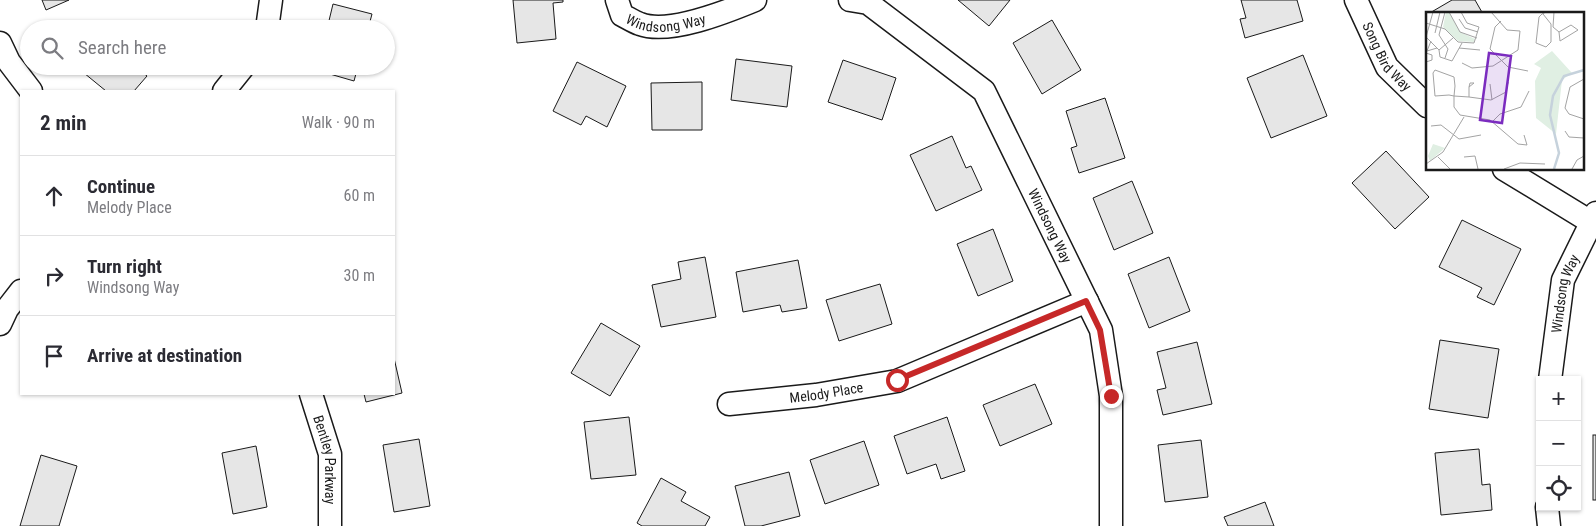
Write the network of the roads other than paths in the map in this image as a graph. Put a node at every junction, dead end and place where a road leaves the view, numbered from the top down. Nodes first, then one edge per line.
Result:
1 (271, 0) edge
2 (617, 0) edge
3 (755, 0) edge
4 (850, 0) edge
5 (1356, 0) edge
6 (268, 20) edge
7 (0, 43) edge
8 (237, 75) edge
9 (30, 90) edge
10 (225, 90) edge
11 (1426, 105) edge
12 (1506, 170) edge
13 (1594, 217) edge
14 (20, 292) edge
15 (1086, 301) junction
16 (0, 324) edge
17 (1551, 376) edge
18 (311, 395) edge
19 (730, 404) dead end
20 (1547, 511) edge
21 (330, 526) edge
22 (1112, 526) edge
23 (1549, 526) edge

1 - 6 street
2 - 3 street, Windsong Way
4 - 15 street, Windsong Way
5 - 11 street, Song Bird Way
7 - 9 street
8 - 10 street
12 - 13 street
13 - 17 street, Windsong Way
14 - 16 street
15 - 19 street, Melody Place
15 - 22 street, Windsong Way
18 - 21 street, Bentley Parkway
20 - 23 street

